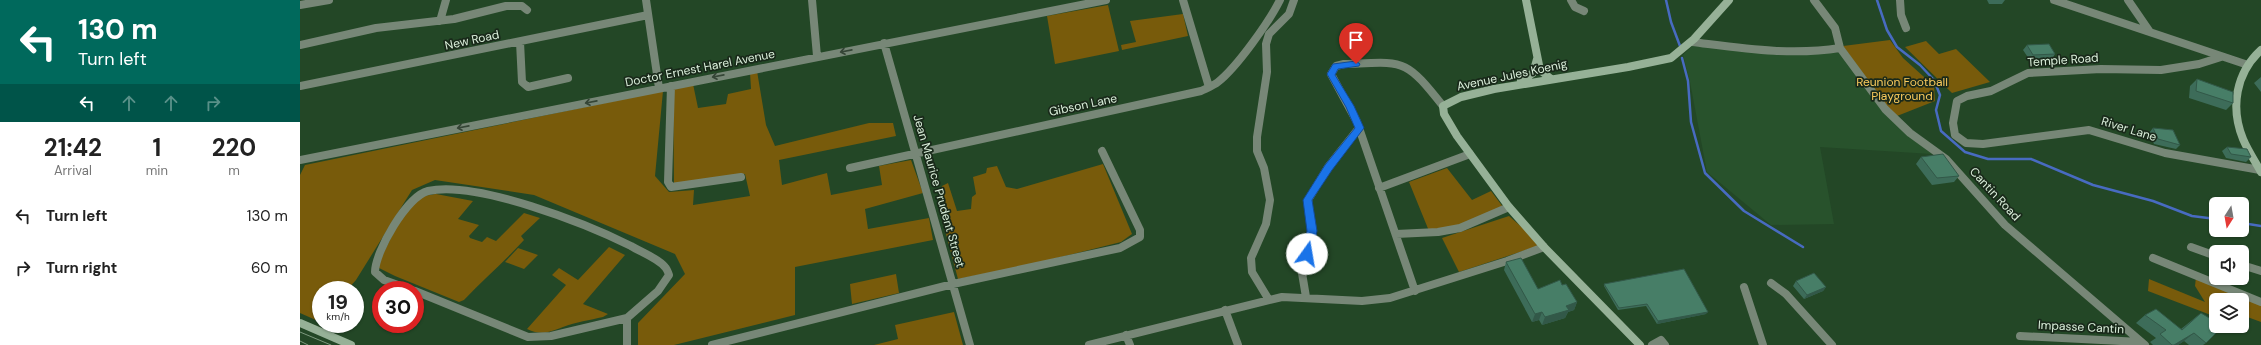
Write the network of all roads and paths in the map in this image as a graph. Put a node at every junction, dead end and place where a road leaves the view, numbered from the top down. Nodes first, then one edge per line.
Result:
1 (329, 0) edge
2 (446, 0) edge
3 (646, 0) edge
4 (812, 0) edge
5 (1106, 0) edge
6 (1183, 0) edge
7 (1280, 0) edge
8 (1294, 0) edge
9 (1526, 0) edge
10 (1571, 0) edge
11 (1729, 0) edge
12 (1814, 0) edge
13 (1900, 0) edge
14 (2054, 0) edge
15 (2128, 0) edge
16 (300, 5) edge
17 (527, 10) dead end
18 (1584, 11) dead end
19 (648, 15) junction
20 (440, 21) junction
21 (1906, 28) dead end
22 (2150, 32) junction
23 (520, 42) junction
24 (1692, 42) junction
25 (884, 43) junction
26 (300, 45) edge
27 (1840, 48) junction
28 (2261, 50) edge
29 (817, 56) junction
30 (2221, 57) junction
31 (1537, 59) junction
32 (2261, 59) edge
33 (2248, 61) junction
34 (1533, 71) junction
35 (568, 78) dead end
36 (1550, 78) junction
37 (1541, 80) junction
38 (1513, 85) junction
39 (300, 86) edge
40 (671, 86) junction
41 (1209, 87) junction
42 (659, 88) junction
43 (1443, 106) junction
44 (1359, 128) junction
45 (1966, 143) joint
46 (1102, 151) dead end
47 (917, 153) junction
48 (1470, 154) junction
49 (300, 160) edge
50 (850, 168) dead end
51 (2261, 171) edge
52 (740, 177) dead end
53 (1379, 188) junction
54 (1509, 207) junction
55 (1396, 234) junction
56 (1544, 247) junction
57 (2191, 247) dead end
58 (2209, 253) edge
59 (2154, 258) dead end
60 (2249, 267) edge
61 (2261, 271) edge
62 (387, 281) edge
63 (1771, 283) dead end
64 (953, 284) junction
65 (1744, 287) dead end
66 (1415, 291) junction
67 (424, 295) edge
68 (1306, 297) junction
69 (1269, 300) junction
70 (2261, 302) edge
71 (1225, 310) junction
72 (627, 318) junction
73 (300, 324) edge
74 (1126, 335) junction
75 (2020, 336) dead end
76 (2143, 344) edge
77 (351, 345) edge
78 (627, 345) edge
79 (712, 345) edge
80 (970, 345) edge
81 (1089, 345) edge
82 (1130, 345) edge
83 (1238, 345) edge
84 (1640, 345) edge
85 (1652, 345) edge
86 (1665, 345) edge
87 (1763, 345) edge
88 (1832, 345) edge

1 - 16 street
2 - 20 street
3 - 19 street
4 - 29 street
5 - 25 street, Doctor Ernest Harel Avenue
6 - 41 street
7 - 41 street, Gibson Lane
8 - 69 street
9 - 31 street
10 - 18 street
11 - 24 street, Avenue Jules Koenig
12 - 27 street
13 - 21 street
14 - 22 street
15 - 22 street
17 - 20 street
19 - 23 street, New Road
19 - 42 street
20 - 26 street
22 - 30 street
23 - 35 street
23 - 39 street, New Road
24 - 27 street
24 - 36 street, Avenue Jules Koenig
25 -> 29 street, Doctor Ernest Harel Avenue
25 - 47 street, Jean Maurice Prudent Street
27 - 76 street, Cantin Road
28 - 33 street
29 -> 40 street, Doctor Ernest Harel Avenue
30 - 33 street
30 - 45 street, Temple Road
31 - 34 street
31 - 36 street
32 - 33 street
33 - 51 street
34 - 37 street
34 - 38 street
36 - 37 street, Avenue Jules Koenig
37 - 38 street, Avenue Jules Koenig
38 - 43 street, Avenue Jules Koenig
40 - 42 street, Doctor Ernest Harel Avenue
40 - 52 street
41 - 47 street, Gibson Lane
42 -> 49 street, Doctor Ernest Harel Avenue
43 - 44 street
43 - 48 street
44 - 53 street
44 - 68 street
45 - 51 street, River Lane
46 - 64 street
47 - 50 street, Gibson Lane
47 - 64 street, Jean Maurice Prudent Street
48 - 53 street
48 - 54 street
53 - 55 street
54 - 55 street
54 - 56 street
55 - 66 street
56 - 66 street
56 - 84 street
57 - 58 street
59 - 70 street
60 - 61 street
62 - 72 street
63 - 88 street
64 - 79 street
64 - 80 street, Jean Maurice Prudent Street
65 - 87 street
66 - 68 street
67 - 72 street
68 - 69 street
69 - 71 street
71 - 74 street
71 - 83 street
72 - 78 street
73 - 77 street
74 - 81 street
74 - 82 street
75 - 76 street, Impasse Cantin
85 - 86 street

